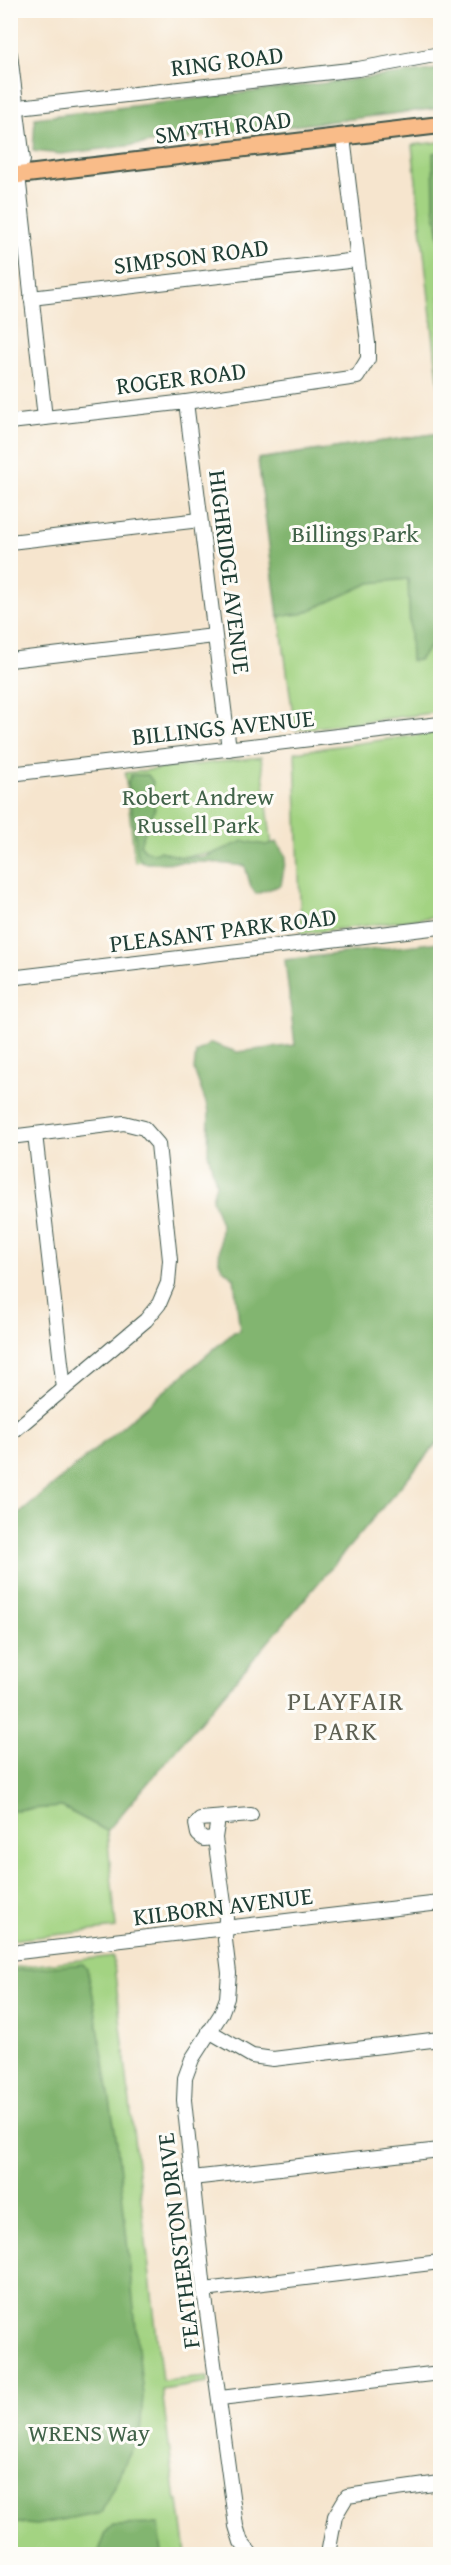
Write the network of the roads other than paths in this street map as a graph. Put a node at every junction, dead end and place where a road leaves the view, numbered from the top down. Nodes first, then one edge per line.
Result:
1 (10, 54) edge
2 (441, 54) edge
3 (14, 108) edge
4 (441, 125) edge
5 (343, 137) junction
6 (13, 170) edge
7 (357, 260) junction
8 (31, 298) junction
9 (186, 402) junction
10 (45, 418) junction
11 (10, 422) edge
12 (200, 520) junction
13 (10, 542) edge
14 (214, 636) junction
15 (10, 660) edge
16 (441, 724) edge
17 (229, 748) junction
18 (10, 774) edge
19 (441, 927) edge
20 (10, 978) edge
21 (35, 1134) junction
22 (10, 1137) edge
23 (64, 1389) junction
24 (10, 1434) edge
25 (251, 1815) dead end
26 (218, 1818) junction
27 (215, 1838) junction
28 (441, 1903) edge
29 (225, 1929) junction
30 (10, 1953) edge
31 (209, 2031) junction
32 (441, 2039) edge
33 (441, 2150) edge
34 (192, 2178) junction
35 (441, 2262) edge
36 (204, 2290) junction
37 (441, 2373) edge
38 (220, 2398) junction
39 (441, 2483) edge
40 (251, 2554) edge
41 (328, 2554) edge

1 - 3 street
2 - 3 street, RING ROAD
3 - 6 street
4 - 5 main road, SMYTH ROAD
5 - 6 main road, SMYTH ROAD
5 - 7 street
6 - 8 street
7 - 8 street, SIMPSON ROAD
7 - 9 street, ROGER ROAD
8 - 10 street
9 - 10 street, ROGER ROAD
9 - 12 street, HIGHRIDGE AVENUE
10 - 11 street, ROGER ROAD
12 - 13 street
12 - 14 street, HIGHRIDGE AVENUE
14 - 15 street
14 - 17 street, HIGHRIDGE AVENUE
16 - 17 street, BILLINGS AVENUE
17 - 18 street, BILLINGS AVENUE
19 - 20 street, PLEASANT PARK ROAD
21 - 22 street
21 - 23 street
21 - 23 street
23 - 24 street
25 - 26 street
26 - 27 street, FEATHERSTON DRIVE
26 - 27 street
27 - 29 street, FEATHERSTON DRIVE
28 - 29 street, KILBORN AVENUE
29 - 30 street, KILBORN AVENUE
29 - 31 street, FEATHERSTON DRIVE
31 - 32 street
31 - 34 street, FEATHERSTON DRIVE
33 - 34 street
34 - 36 street, FEATHERSTON DRIVE
35 - 36 street
36 - 38 street, FEATHERSTON DRIVE
37 - 38 street
38 - 40 street, FEATHERSTON DRIVE
39 - 41 street

